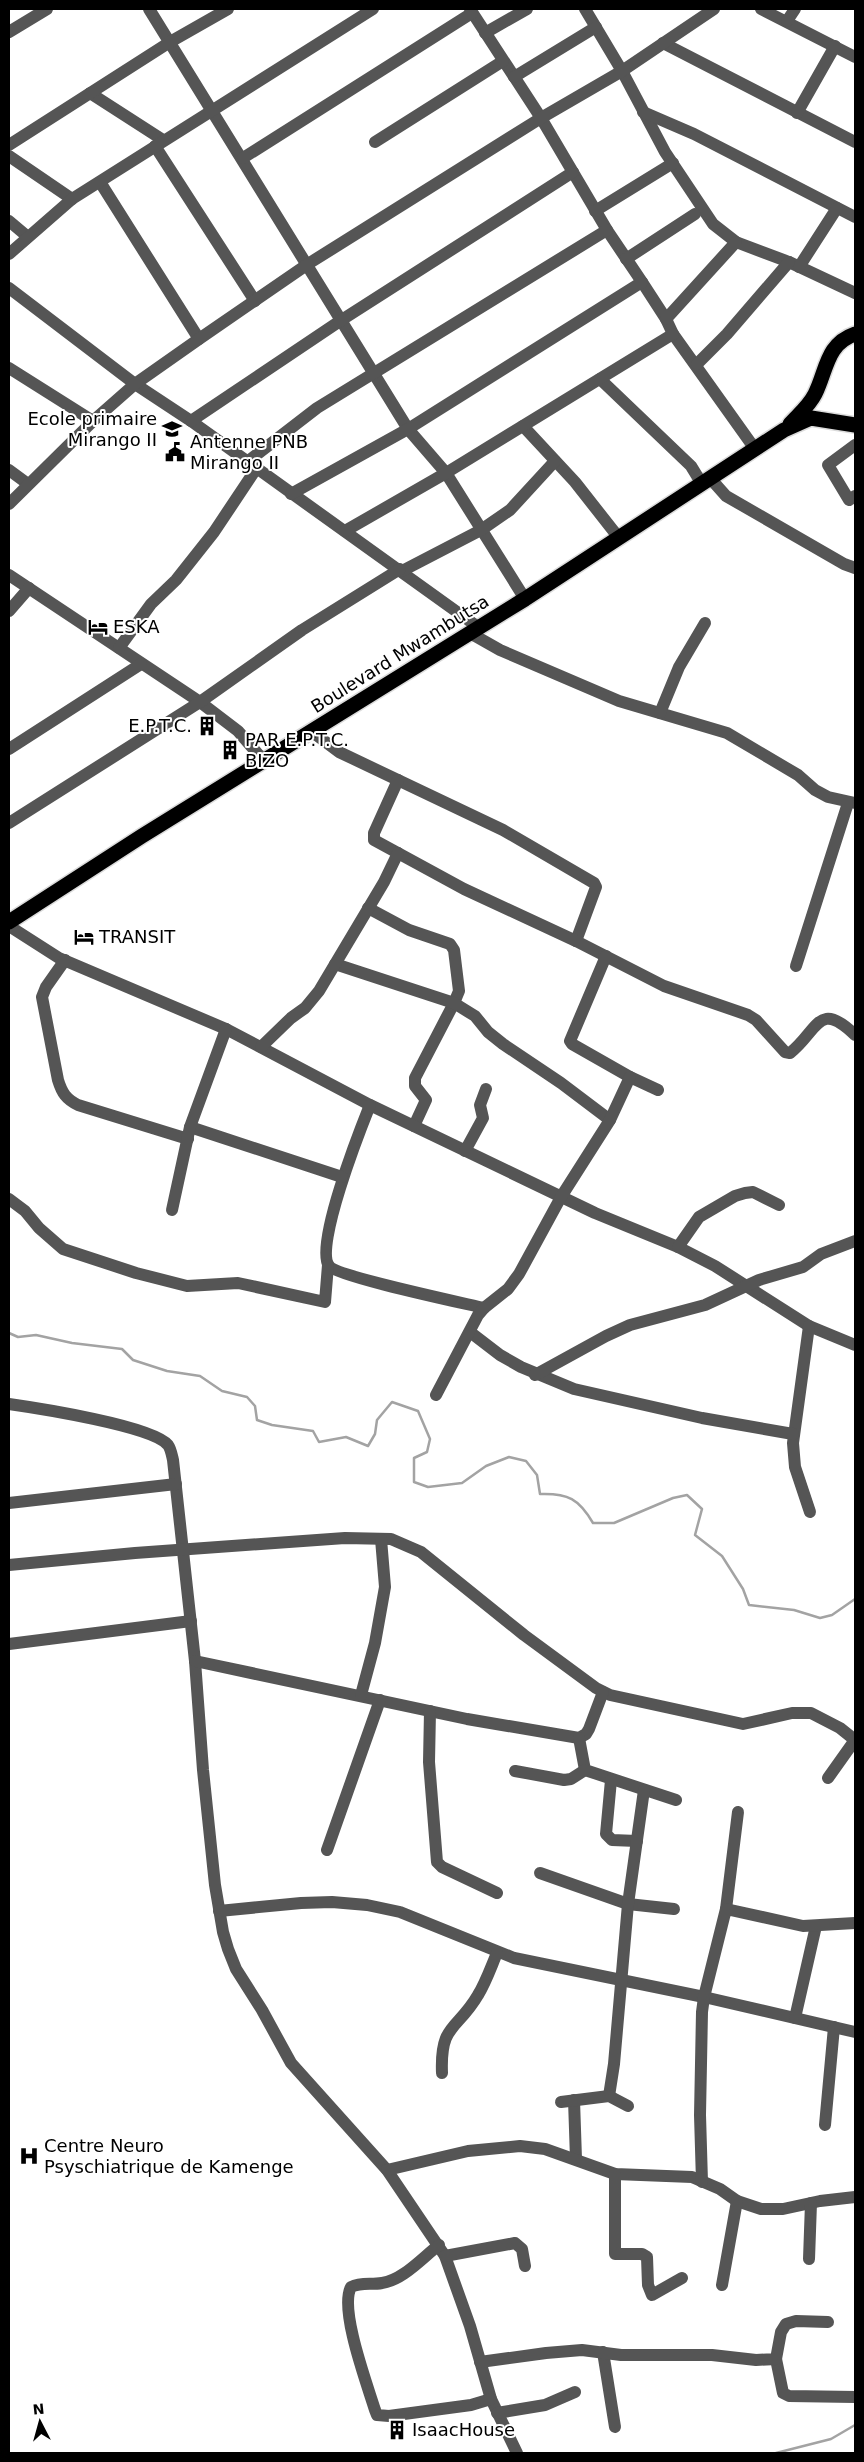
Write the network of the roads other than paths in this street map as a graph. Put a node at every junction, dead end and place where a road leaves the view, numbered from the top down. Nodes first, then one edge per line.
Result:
1 (149, 9) edge
2 (228, 9) edge
3 (373, 9) edge
4 (526, 9) edge
5 (585, 9) edge
6 (714, 9) edge
7 (760, 9) edge
8 (794, 9) edge
9 (43, 10) edge
10 (471, 11) edge
11 (787, 21) junction
12 (596, 27) junction
13 (9, 32) edge
14 (485, 34) junction
15 (170, 42) junction
16 (663, 43) junction
17 (835, 46) junction
18 (855, 57) edge
19 (503, 61) junction
20 (622, 71) junction
21 (514, 77) junction
22 (90, 93) junction
23 (212, 109) junction
24 (643, 112) junction
25 (797, 113) junction
26 (541, 118) junction
27 (375, 142) dead end
28 (855, 142) edge
29 (159, 143) junction
30 (9, 145) edge
31 (9, 156) edge
32 (243, 158) junction
33 (673, 163) junction
34 (573, 172) junction
35 (100, 182) junction
36 (72, 199) junction
37 (837, 208) junction
38 (596, 211) junction
39 (695, 214) dead end
40 (855, 217) edge
41 (9, 221) edge
42 (607, 230) junction
43 (28, 236) junction
44 (736, 242) junction
45 (9, 254) edge
46 (626, 259) junction
47 (308, 264) junction
48 (794, 264) junction
49 (642, 282) junction
50 (9, 288) edge
51 (855, 293) edge
52 (255, 301) junction
53 (666, 320) junction
54 (340, 321) junction
55 (673, 334) junction
56 (855, 334) edge
57 (199, 339) junction
58 (697, 364) junction
59 (9, 368) edge
60 (373, 372) junction
61 (600, 379) junction
62 (135, 384) junction
63 (93, 421) junction
64 (191, 421) junction
65 (855, 425) edge
66 (523, 426) junction
67 (408, 429) junction
68 (784, 430) junction
69 (855, 445) edge
70 (755, 449) junction
71 (555, 462) junction
72 (251, 466) junction
73 (9, 470) edge
74 (446, 474) junction
75 (706, 481) junction
76 (28, 484) junction
77 (291, 494) junction
78 (855, 496) edge
79 (9, 504) edge
80 (481, 530) junction
81 (345, 531) junction
82 (618, 538) junction
83 (855, 568) edge
84 (401, 570) junction
85 (9, 575) edge
86 (29, 588) junction
87 (524, 599) junction
88 (9, 611) edge
89 (705, 623) dead end
90 (474, 630) junction
91 (119, 648) junction
92 (141, 664) junction
93 (200, 702) junction
94 (660, 713) junction
95 (311, 731) junction
96 (9, 749) edge
97 (264, 760) junction
98 (398, 780) junction
99 (852, 803) edge
100 (9, 823) edge
101 (398, 853) junction
102 (368, 908) junction
103 (9, 922) edge
104 (9, 926) edge
105 (576, 941) junction
106 (606, 956) junction
107 (65, 960) junction
108 (335, 964) junction
109 (796, 966) dead end
110 (454, 1003) junction
111 (226, 1029) junction
112 (855, 1035) edge
113 (261, 1047) junction
114 (630, 1078) junction
115 (486, 1090) dead end
116 (658, 1090) dead end
117 (370, 1105) junction
118 (610, 1120) junction
119 (414, 1126) junction
120 (189, 1133) junction
121 (465, 1151) junction
122 (342, 1177) junction
123 (561, 1197) junction
124 (9, 1199) edge
125 (780, 1205) dead end
126 (172, 1210) dead end
127 (855, 1241) edge
128 (678, 1247) junction
129 (328, 1265) junction
130 (747, 1286) junction
131 (484, 1308) junction
132 (809, 1326) junction
133 (470, 1332) junction
134 (855, 1345) edge
135 (536, 1375) junction
136 (436, 1395) dead end
137 (9, 1404) edge
138 (793, 1434) junction
139 (176, 1484) junction
140 (9, 1503) edge
141 (810, 1512) dead end
142 (381, 1538) junction
143 (183, 1551) junction
144 (9, 1565) edge
145 (191, 1621) junction
146 (9, 1644) edge
147 (195, 1661) junction
148 (603, 1692) junction
149 (361, 1695) junction
150 (380, 1700) junction
151 (430, 1711) junction
152 (579, 1738) junction
153 (855, 1740) edge
154 (585, 1770) junction
155 (515, 1771) dead end
156 (828, 1778) dead end
157 (612, 1780) junction
158 (644, 1790) junction
159 (676, 1800) dead end
160 (738, 1812) dead end
161 (637, 1841) junction
162 (327, 1850) dead end
163 (540, 1873) dead end
164 (497, 1893) dead end
165 (628, 1904) junction
166 (726, 1908) junction
167 (674, 1910) dead end
168 (219, 1911) junction
169 (855, 1923) edge
170 (816, 1926) junction
171 (497, 1953) junction
172 (620, 1981) junction
173 (704, 1997) junction
174 (795, 2018) junction
175 (834, 2027) junction
176 (855, 2032) edge
177 (442, 2072) dead end
178 (608, 2096) junction
179 (574, 2100) junction
180 (561, 2102) dead end
181 (628, 2106) dead end
182 (825, 2125) dead end
183 (576, 2159) junction
184 (387, 2170) junction
185 (615, 2174) junction
186 (702, 2182) junction
187 (855, 2197) edge
188 (737, 2201) junction
189 (810, 2203) junction
190 (442, 2250) junction
191 (809, 2258) dead end
192 (525, 2266) dead end
193 (682, 2278) dead end
194 (722, 2285) dead end
195 (828, 2322) dead end
196 (603, 2352) junction
197 (776, 2359) junction
198 (480, 2362) junction
199 (575, 2392) dead end
200 (855, 2397) edge
201 (491, 2399) junction
202 (497, 2413) junction
203 (615, 2427) dead end
204 (517, 2453) edge

1 - 15 street
2 - 15 street
3 - 23 street
4 - 14 street
5 - 12 street
6 - 16 street
7 - 11 street
8 - 11 street
9 - 13 street
10 - 14 street
10 - 32 street
11 - 17 street
12 - 20 street
12 - 21 street
14 - 19 street
15 - 22 street
15 - 23 street
16 - 20 street
16 - 25 street
17 - 18 street
17 - 25 street
19 - 21 street
19 - 27 street
20 - 24 street
20 - 26 street
21 - 26 street
22 - 29 street
22 - 30 street
23 - 29 street
23 - 32 street
24 - 33 street
24 - 37 street
25 - 28 street
26 - 34 street
26 - 47 street
29 - 35 street
29 - 52 street
31 - 36 street
32 - 47 street
33 - 38 street
33 - 44 street
34 - 38 street
34 - 54 street
35 - 36 street
35 - 57 street
36 - 43 street
37 - 40 street
37 - 48 street
38 - 42 street
39 - 46 street
41 - 43 street
42 - 46 street
42 - 60 street
43 - 45 street
44 - 48 street
44 - 53 street
46 - 49 street
47 - 52 street
47 - 54 street
48 - 51 street
48 - 58 street
49 - 53 street
49 - 67 street
50 - 62 street
52 - 57 street
53 - 55 street
54 - 60 street
54 - 64 street
55 - 58 street
55 - 61 street
56 - 68 highway, Boulevard Mwambutsa
57 - 62 street
58 - 70 street
59 - 63 street
60 - 67 street
60 - 72 street
61 - 66 street
61 - 75 street
62 - 63 street
62 - 64 street
63 - 76 street
64 - 72 street
65 - 68 highway, Boulevard Mwambutsa
66 - 71 street
66 - 74 street
67 - 74 street
67 - 77 street
68 - 70 highway, Boulevard Mwambutsa
69 - 78 street
70 - 75 highway, Boulevard Mwambutsa
71 - 80 street
71 - 82 street
72 - 77 street
72 - 91 street
73 - 76 street
74 - 80 street
74 - 81 street
75 - 82 highway, Boulevard Mwambutsa
75 - 83 street
76 - 79 street
77 - 81 street
80 - 84 street
80 - 87 street
81 - 84 street
82 - 87 highway, Boulevard Mwambutsa
84 - 90 street
84 - 93 street
85 - 86 street
86 - 88 street
86 - 91 street
87 - 90 highway, Boulevard Mwambutsa
89 - 94 street
90 - 94 street
90 - 95 highway, Boulevard Mwambutsa
91 - 92 street
92 - 93 street
92 - 96 street
93 - 97 street
93 - 100 street
94 - 99 street
95 - 97 highway, Boulevard Mwambutsa
95 - 98 street
97 - 103 highway, Boulevard Mwambutsa
98 - 101 street
98 - 105 street
99 - 109 street
101 - 102 street
101 - 105 street
102 - 108 street
102 - 110 street
104 - 107 street
105 - 106 street
106 - 112 street
106 - 114 street
107 - 111 street
107 - 120 street
108 - 110 street
108 - 113 street
110 - 118 street
110 - 119 street
111 - 113 street
111 - 120 street
113 - 117 street
114 - 116 street
114 - 118 street
115 - 121 street
117 - 119 street
117 - 122 street
118 - 123 street
119 - 121 street
120 - 122 street
120 - 126 street
121 - 123 street
122 - 129 street
123 - 128 street
123 - 131 street
124 - 129 street
125 - 128 street
127 - 130 street
128 - 130 street
129 - 131 street
130 - 132 street
130 - 135 street
131 - 133 street
132 - 134 street
132 - 138 street
133 - 135 street
133 - 136 street
135 - 138 street
137 - 139 street
138 - 141 street
139 - 140 street
139 - 143 street
142 - 143 street
142 - 148 street
142 - 149 street
143 - 144 street
143 - 145 street
145 - 146 street
145 - 147 street
147 - 149 street
147 - 168 street
148 - 152 street
148 - 153 street
149 - 150 street
150 - 151 street
150 - 162 street
151 - 152 street
151 - 164 street
152 - 154 street
153 - 156 street
154 - 155 street
154 - 157 street
157 - 158 street
157 - 161 street
158 - 159 street
158 - 161 street
160 - 166 street
161 - 165 street
163 - 165 street
165 - 167 street
165 - 172 street
166 - 170 street
166 - 173 street
168 - 171 street
168 - 184 street
169 - 170 street
170 - 174 street
171 - 172 street
171 - 177 street
172 - 173 street
172 - 178 street
173 - 174 street
173 - 186 street
174 - 175 street
175 - 176 street
175 - 182 street
178 - 179 street
178 - 181 street
179 - 180 street
179 - 183 street
183 - 184 street
183 - 185 street
184 - 190 street
185 - 186 street
185 - 193 street
186 - 188 street
187 - 189 street
188 - 189 street
188 - 194 street
189 - 191 street
190 - 192 street
190 - 198 street
190 - 201 street
195 - 197 street
196 - 197 street
196 - 198 street
196 - 203 street
197 - 200 street
198 - 201 street
199 - 202 street
201 - 202 street
202 - 204 street

